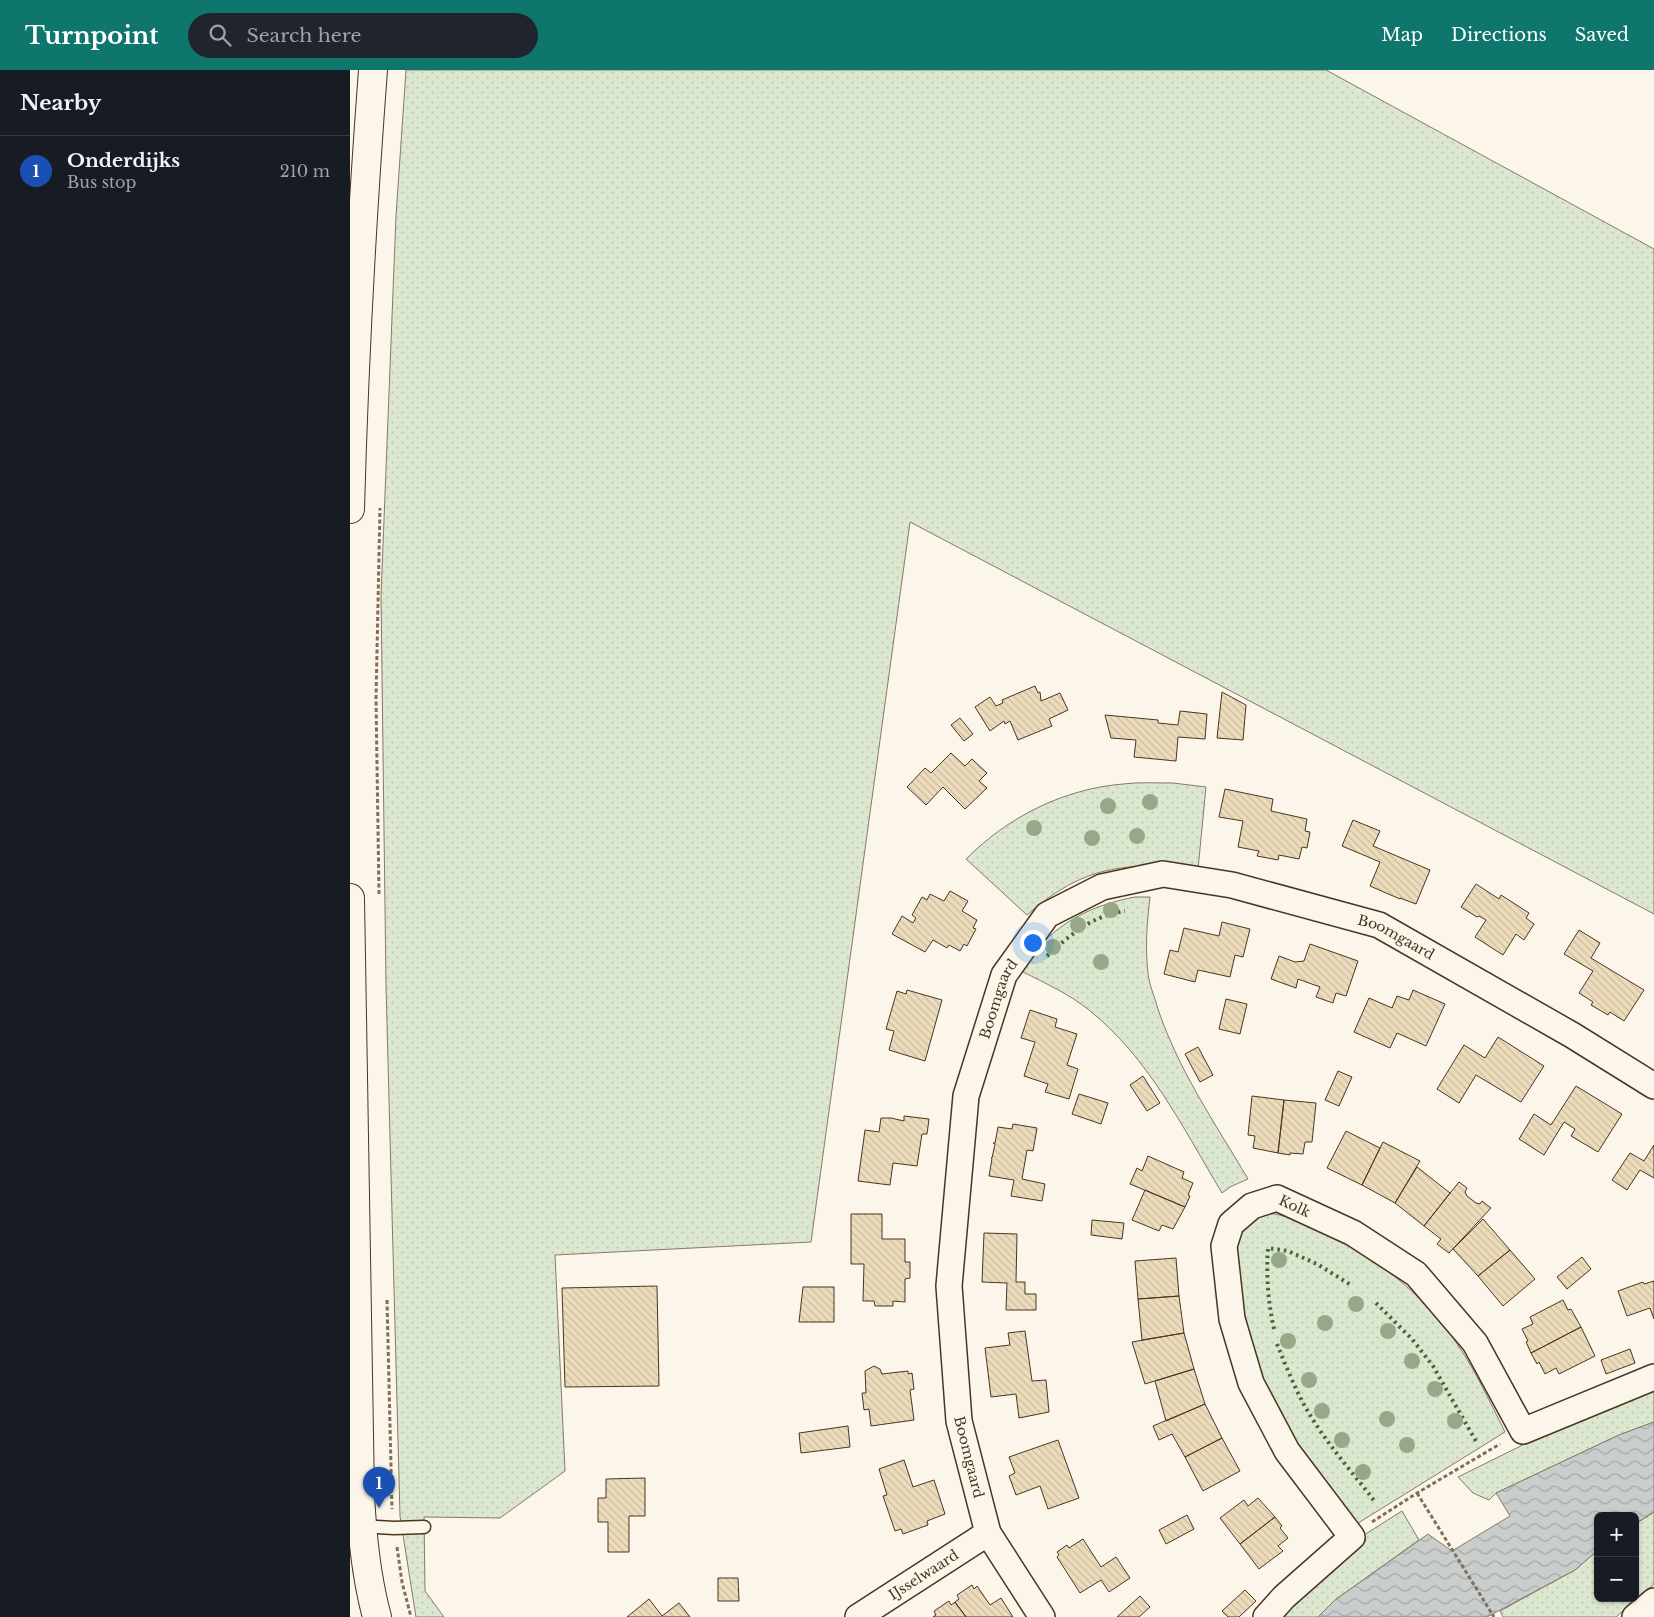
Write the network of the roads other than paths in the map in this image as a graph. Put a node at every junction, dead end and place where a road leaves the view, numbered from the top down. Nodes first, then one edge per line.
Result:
1 (374, 70) edge
2 (350, 509) edge
3 (350, 898) edge
4 (1654, 1086) edge
5 (1654, 1377) edge
6 (356, 1526) edge
7 (424, 1527) dead end
8 (988, 1532) junction
9 (1654, 1602) edge
10 (377, 1617) edge
11 (858, 1617) edge
12 (1042, 1617) edge
13 (1266, 1617) edge
14 (1635, 1617) edge

1 - 2 main road
3 - 6 main road
4 - 8 street, Boomgaard
5 - 13 street, Kolk
6 - 7 lane
6 - 10 main road
8 - 11 street, IJsselwaard
8 - 12 street, Boomgaard
9 - 14 street

